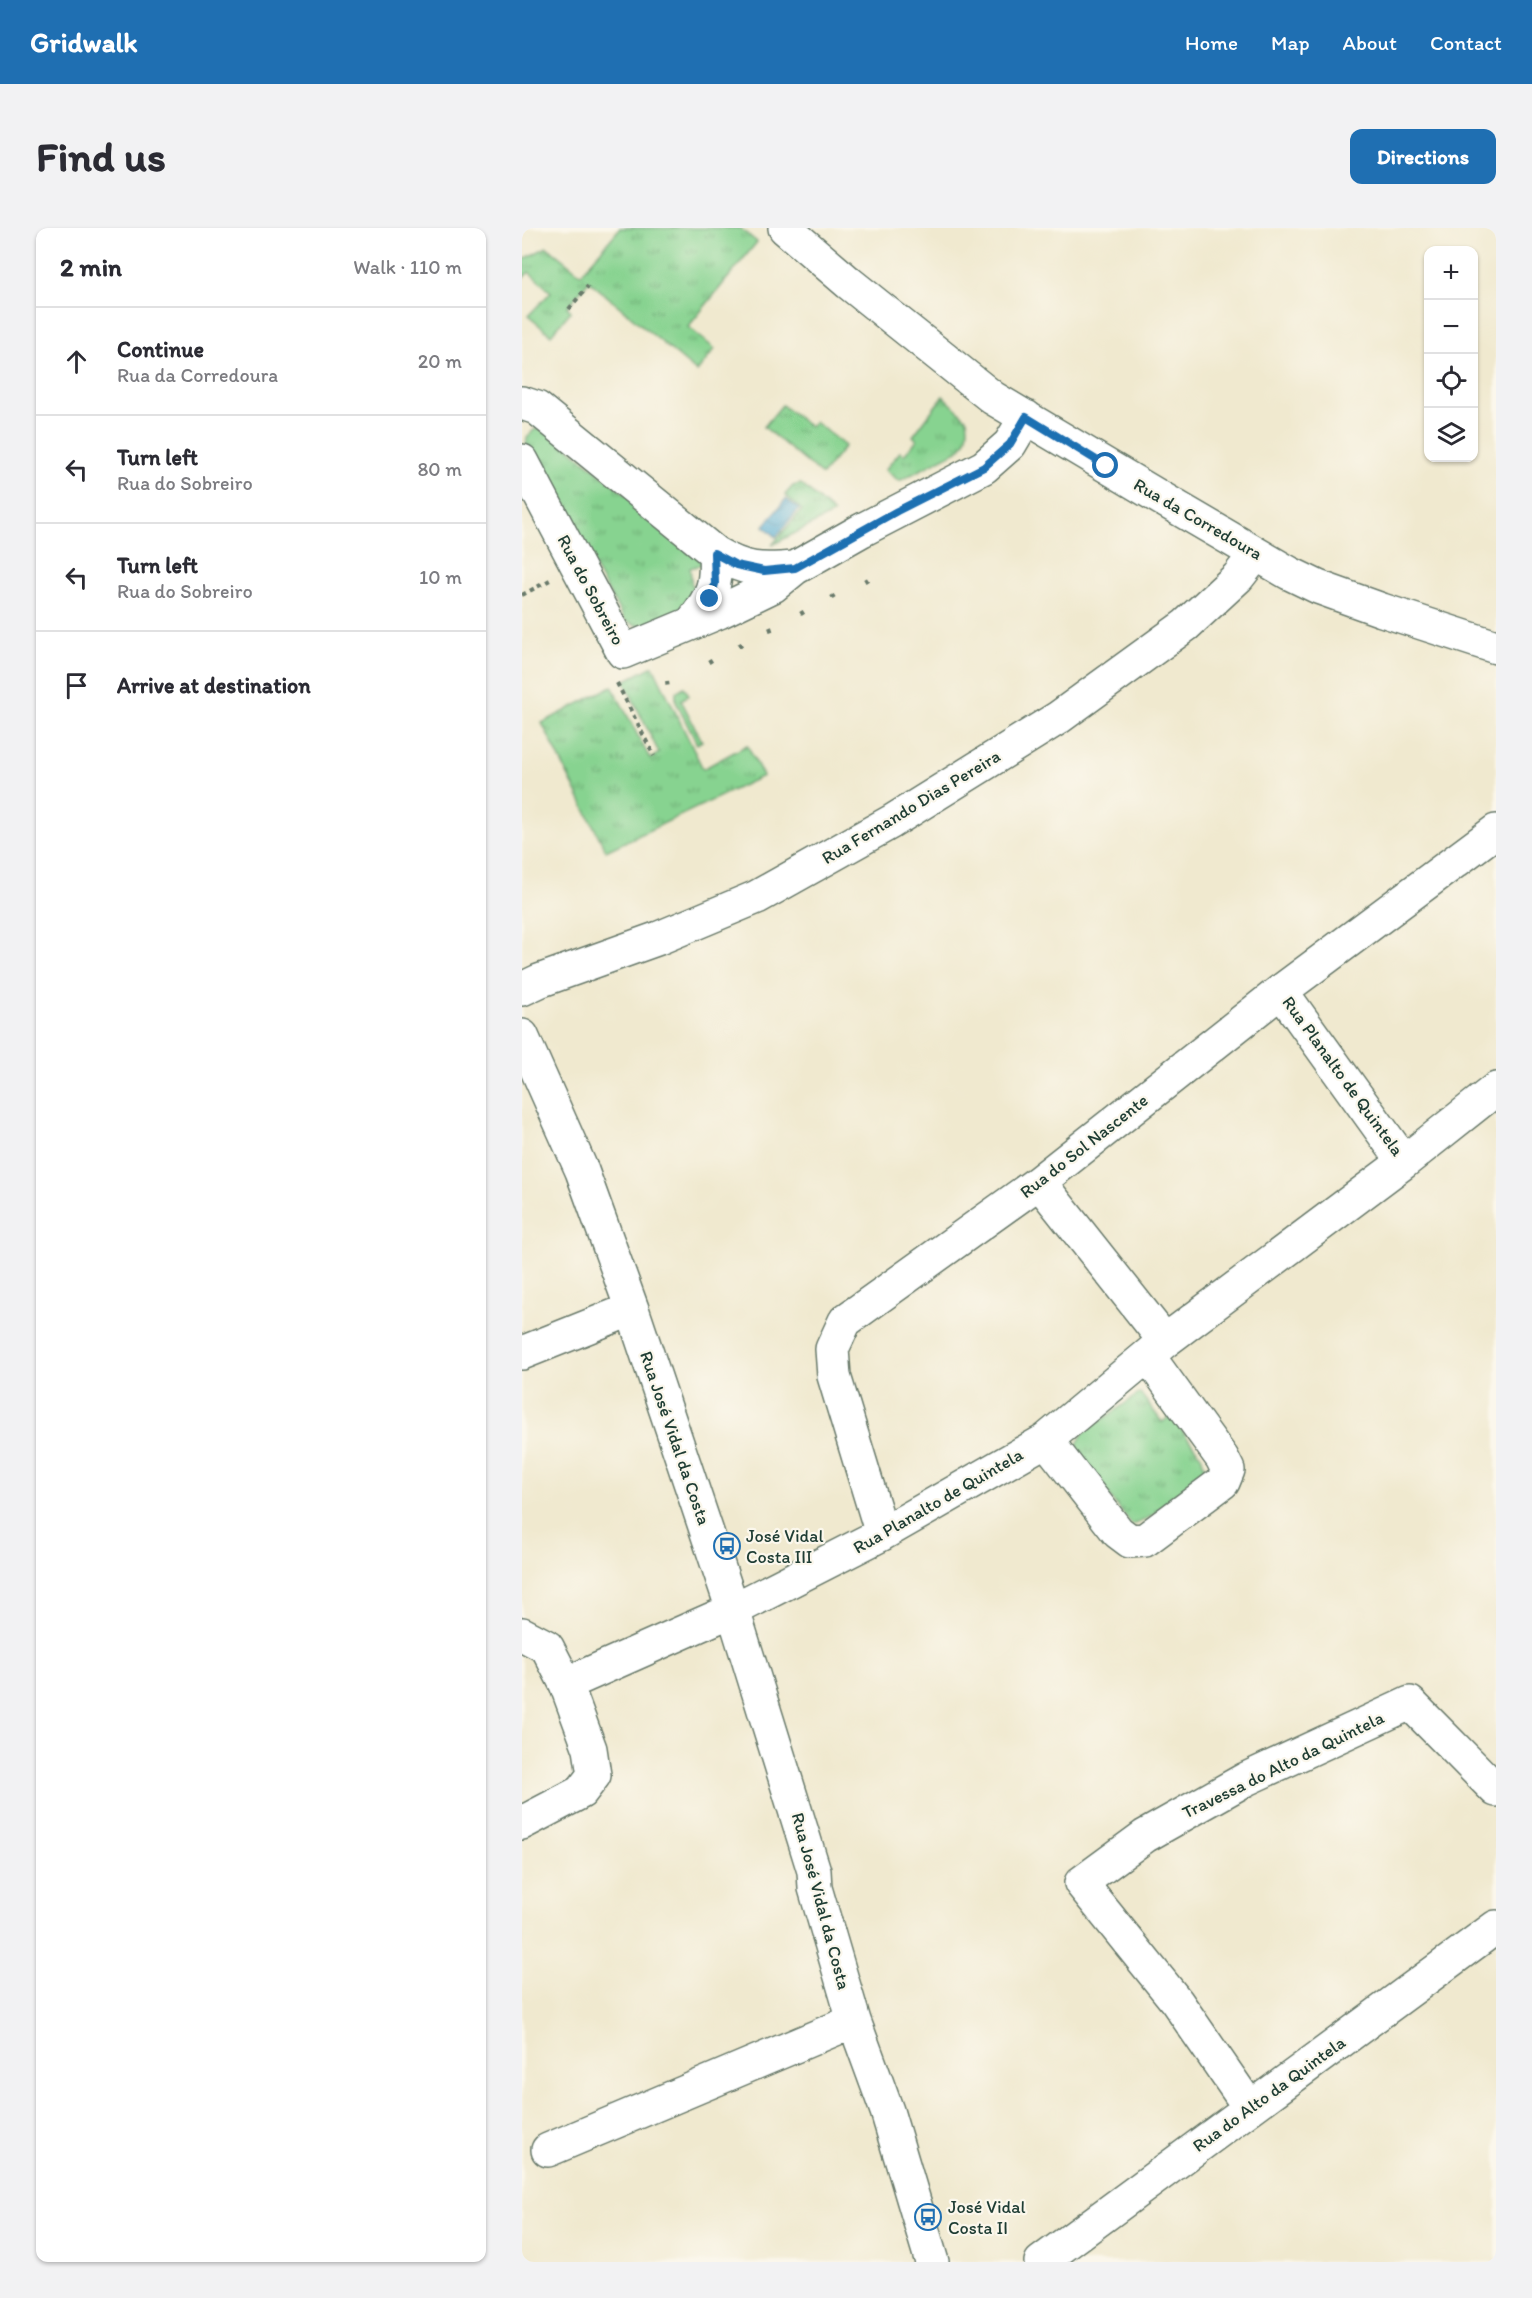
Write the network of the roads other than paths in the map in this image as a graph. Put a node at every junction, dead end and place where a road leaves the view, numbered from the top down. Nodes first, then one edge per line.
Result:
1 (786, 228) edge
2 (522, 403) edge
3 (1026, 417) junction
4 (522, 461) edge
5 (714, 553) junction
6 (1256, 554) junction
7 (795, 568) junction
8 (694, 620) junction
9 (1496, 647) edge
10 (1496, 831) edge
11 (522, 989) edge
12 (1281, 991) junction
13 (525, 1050) edge
14 (1496, 1089) edge
15 (1404, 1162) junction
16 (1039, 1182) junction
17 (632, 1309) junction
18 (1156, 1349) junction
19 (522, 1353) edge
20 (1046, 1440) junction
21 (882, 1534) junction
22 (733, 1610) junction
23 (522, 1634) edge
24 (566, 1684) junction
25 (1496, 1790) edge
26 (522, 1823) edge
27 (1496, 1927) edge
28 (854, 2020) junction
29 (1250, 2108) junction
30 (548, 2150) dead end
31 (932, 2262) edge
32 (1041, 2262) edge

1 - 3 street, Rua da Corredoura
2 - 5 street, Rua do Sobreiro
3 - 6 street, Rua da Corredoura
3 - 7 street, Rua do Sobreiro
4 - 8 street, Rua do Sobreiro
5 - 7 street, Rua do Sobreiro
5 - 8 street
6 - 9 street, Rua da Corredoura
6 - 11 street, Rua Fernando Dias Pereira
7 - 8 street, Rua do Sobreiro
10 - 12 street, Rua do Sol Nascente
12 - 15 street, Rua Planalto de Quintela
12 - 16 street, Rua do Sol Nascente
13 - 17 street, Rua José Vidal da Costa
14 - 15 street, Rua Planalto de Quintela
15 - 18 street, Rua Planalto de Quintela
16 - 18 street
16 - 21 street, Rua do Sol Nascente
17 - 19 street
17 - 22 street, Rua José Vidal da Costa
18 - 20 street, Rua Planalto de Quintela
18 - 20 street
20 - 21 street, Rua Planalto de Quintela
21 - 22 street, Rua Planalto de Quintela
22 - 24 street, Rua Planalto de Quintela
22 - 28 street, Rua José Vidal da Costa
23 - 24 street
24 - 26 street
25 - 29 street, Travessa do Alto da Quintela
27 - 29 street, Rua do Alto da Quintela
28 - 30 street
28 - 31 street, Rua José Vidal da Costa
29 - 32 street, Rua do Alto da Quintela

